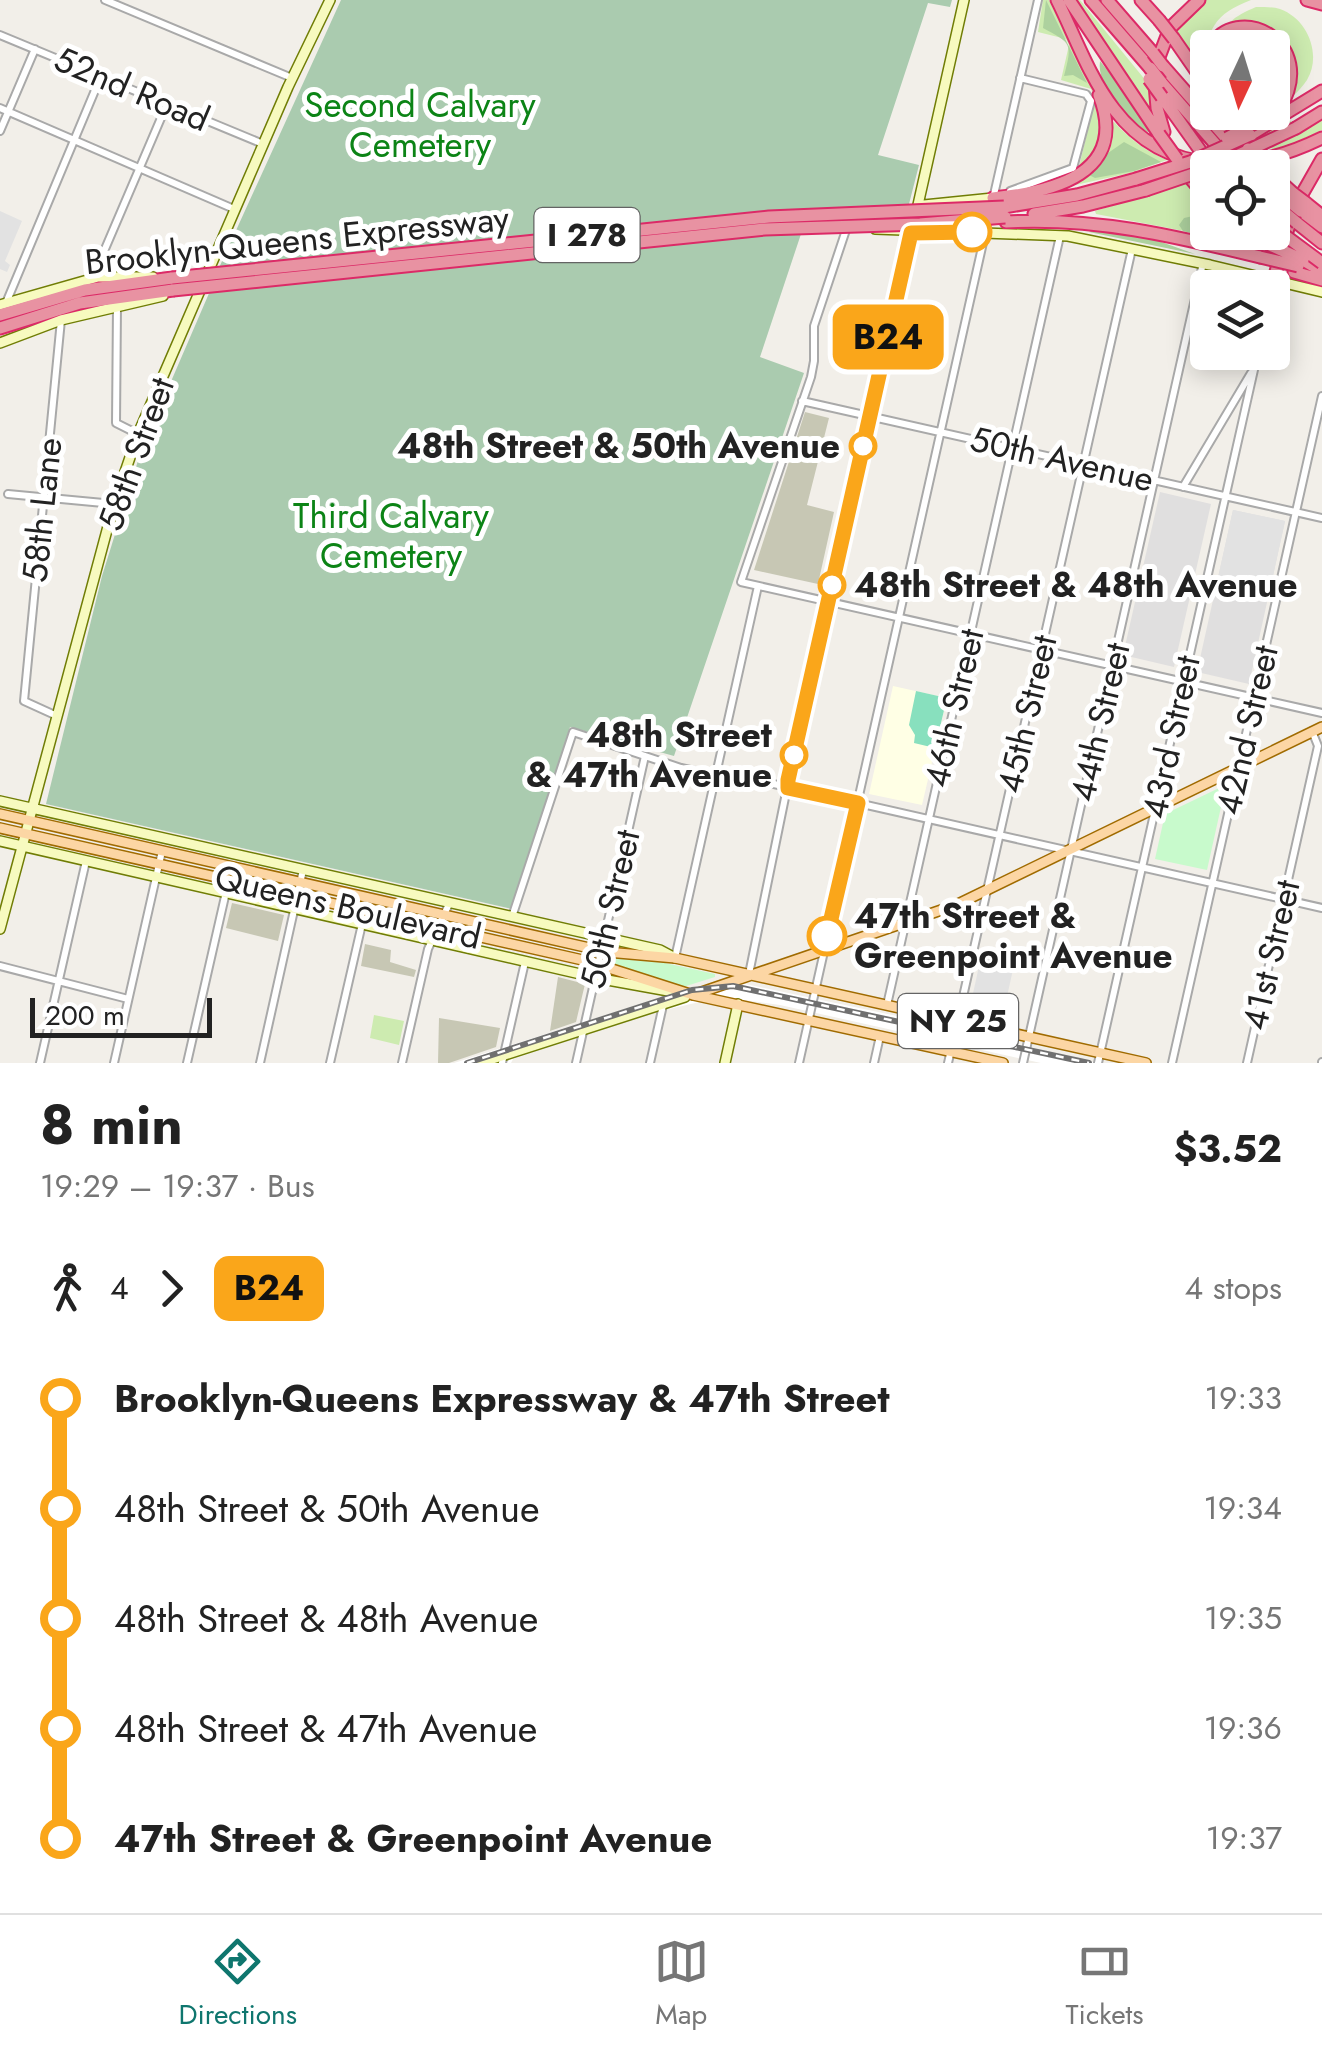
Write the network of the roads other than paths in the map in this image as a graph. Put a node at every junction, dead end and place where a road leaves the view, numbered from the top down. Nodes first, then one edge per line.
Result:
1 (105, 0) edge
2 (330, 0) edge
3 (964, 0) edge
4 (1038, 0) edge
5 (1057, 0) edge
6 (1069, 0) edge
7 (1092, 0) edge
8 (1141, 0) edge
9 (1199, 0) edge
10 (1307, 0) edge
11 (1322, 4) edge
12 (1107, 6) edge
13 (1227, 15) dead end
14 (1216, 30) edge
15 (0, 34) edge
16 (35, 49) junction
17 (1190, 62) edge
18 (1092, 72) junction
19 (1158, 73) junction
20 (101, 76) junction
21 (292, 78) junction
22 (1020, 78) junction
23 (1312, 80) dead end
24 (1190, 93) edge
25 (1322, 94) edge
26 (167, 104) junction
27 (4, 110) edge
28 (1322, 112) edge
29 (1290, 113) edge
30 (1290, 116) edge
31 (1290, 117) edge
32 (0, 130) edge
33 (1229, 130) edge
34 (1234, 130) edge
35 (1260, 130) edge
36 (1264, 130) edge
37 (1268, 130) edge
38 (1162, 133) junction
39 (1322, 138) edge
40 (74, 140) junction
41 (1239, 143) junction
42 (263, 144) junction
43 (1199, 150) edge
44 (1236, 150) edge
45 (1238, 150) edge
46 (1243, 150) edge
47 (1247, 150) edge
48 (1255, 150) edge
49 (1322, 159) edge
50 (1184, 164) junction
51 (139, 168) junction
52 (1190, 173) edge
53 (1190, 174) edge
54 (1290, 196) edge
55 (1292, 199) joint
56 (917, 206) junction
57 (1322, 208) edge
58 (234, 209) junction
59 (1303, 209) junction
60 (1002, 211) junction
61 (1322, 216) edge
62 (802, 221) junction
63 (848, 226) junction
64 (1322, 227) edge
65 (985, 232) junction
66 (911, 233) junction
67 (1060, 235) junction
68 (1290, 239) edge
69 (1322, 242) edge
70 (1132, 248) junction
71 (1276, 250) edge
72 (1322, 262) edge
73 (1203, 263) junction
74 (1298, 266) junction
75 (1232, 270) edge
76 (1277, 270) edge
77 (1322, 272) edge
78 (93, 278) junction
79 (1322, 280) edge
80 (203, 282) junction
81 (172, 284) junction
82 (1290, 286) edge
83 (1322, 292) edge
84 (117, 306) junction
85 (2, 307) edge
86 (61, 320) junction
87 (0, 328) edge
88 (0, 343) edge
89 (1253, 370) edge
90 (1254, 370) edge
91 (1322, 396) edge
92 (802, 401) junction
93 (1234, 402) junction
94 (1246, 404) junction
95 (870, 416) junction
96 (941, 432) junction
97 (138, 434) junction
98 (1012, 448) junction
99 (1083, 464) junction
100 (1154, 480) junction
101 (1183, 486) junction
102 (8, 494) dead end
103 (44, 496) junction
104 (1225, 496) junction
105 (114, 504) junction
106 (1296, 512) junction
107 (1322, 518) edge
108 (758, 586) junction
109 (828, 602) junction
110 (899, 618) junction
111 (971, 634) junction
112 (1042, 650) junction
113 (1112, 666) junction
114 (1184, 682) junction
115 (1254, 698) junction
116 (1322, 712) edge
117 (57, 716) junction
118 (1317, 729) edge
119 (645, 756) junction
120 (1239, 767) junction
121 (716, 774) junction
122 (788, 788) junction
123 (0, 801) edge
124 (858, 803) junction
125 (1156, 807) junction
126 (33, 808) junction
127 (0, 814) edge
128 (929, 819) junction
129 (30, 821) junction
130 (0, 828) edge
131 (26, 834) junction
132 (1000, 835) junction
133 (0, 841) edge
134 (22, 846) junction
135 (162, 851) junction
136 (1070, 851) junction
137 (86, 861) junction
138 (159, 864) junction
139 (1142, 867) junction
140 (303, 870) junction
141 (156, 876) junction
142 (300, 882) junction
143 (1213, 883) junction
144 (988, 890) junction
145 (5, 892) edge
146 (226, 892) junction
147 (297, 895) junction
148 (1284, 899) junction
149 (448, 904) junction
150 (294, 908) junction
151 (1322, 908) edge
152 (443, 916) junction
153 (512, 918) junction
154 (362, 924) junction
155 (905, 924) junction
156 (437, 928) junction
157 (0, 930) edge
158 (604, 938) junction
159 (432, 940) junction
160 (601, 950) junction
161 (824, 950) junction
162 (675, 958) junction
163 (525, 961) junction
164 (598, 964) junction
165 (0, 966) edge
166 (749, 974) junction
167 (594, 977) junction
168 (59, 980) junction
169 (815, 989) junction
170 (692, 994) junction
171 (665, 998) junction
172 (128, 999) junction
173 (738, 1004) junction
174 (887, 1005) junction
175 (808, 1020) junction
176 (958, 1021) junction
177 (583, 1029) junction
178 (880, 1036) junction
179 (1029, 1037) junction
180 (951, 1051) junction
181 (1099, 1058) edge
182 (503, 1060) edge
183 (40, 1063) edge
184 (114, 1063) edge
185 (187, 1063) edge
186 (260, 1063) edge
187 (330, 1063) edge
188 (402, 1063) edge
189 (480, 1063) edge
190 (576, 1063) edge
191 (650, 1063) edge
192 (724, 1063) edge
193 (799, 1063) edge
194 (874, 1063) edge
195 (948, 1063) edge
196 (1003, 1063) edge
197 (1023, 1063) edge
198 (1146, 1063) edge
199 (1172, 1063) edge
200 (1247, 1063) edge

1 - 21 street
2 - 21 main road, 58th Street
3 - 56 main road
4 - 22 street
5 - 18 highway
6 - 38 highway
7 - 12 highway
8 - 17 highway, bridge
9 - 38 highway
10 - 11 highway
12 - 19 highway
12 - 19 highway, bridge
13 - 14 highway
15 - 16 street, 52nd Road
16 - 20 street, 52nd Road
16 - 27 street
18 - 39 highway
18 - 60 highway
19 - 24 highway
19 - 41 highway
19 - 43 highway, bridge
20 - 26 street, 52nd Road
20 - 40 street
21 - 42 main road, 58th Street
22 - 60 street
22 - 60 street
23 - 29 highway
25 - 30 highway, Brooklyn-Queens Expressway / I 278
26 - 42 street, 52nd Road
26 - 51 street
27 - 32 street
27 - 40 street
28 - 31 highway, Brooklyn-Queens Expressway / I 278
33 - 41 highway
34 - 41 highway
35 - 50 highway, bridge
36 - 41 highway, Brooklyn-Queens Expressway / I 278
37 - 44 highway, Brooklyn-Queens Expressway / I 278, bridge
38 - 50 highway, bridge
40 - 51 street
40 - 85 street
41 - 45 highway, bridge
41 - 46 highway, bridge
41 - 47 highway, bridge
41 - 48 highway
41 - 50 highway, Brooklyn-Queens Expressway / I 278, bridge
42 - 58 main road, 58th Street
49 - 76 highway
50 - 52 highway
50 - 60 highway, Brooklyn-Queens Expressway / I 278, bridge
51 - 58 street
51 - 78 street
53 - 60 highway, Brooklyn-Queens Expressway / I 278, bridge
54 - 55 highway
55 - 59 highway, bridge
56 - 60 main road
56 - 62 main road
56 - 66 main road
57 - 59 highway
58 - 80 main road, 58th Street
59 - 61 highway
59 - 64 highway
59 - 69 highway
60 - 65 street
60 - 74 highway, bridge
60 - 81 highway, Brooklyn-Queens Expressway / I 278, bridge
60 - 81 highway, Brooklyn-Queens Expressway / I 278, bridge
62 - 63 main road
62 - 80 main road
63 - 66 main road
63 - 92 street
65 - 66 main road
65 - 67 main road
65 - 96 street
66 - 95 main road
67 - 70 main road
67 - 98 street, 46th Street
68 - 72 highway, bridge
70 - 73 main road
70 - 99 street, 45th Street
71 - 74 highway, bridge
73 - 75 main road
73 - 100 street, 44th Street
74 - 77 highway
74 - 79 highway
78 - 80 main road
78 - 85 main road
80 - 84 main road
80 - 97 main road, 58th Street
81 - 85 highway, Brooklyn-Queens Expressway / I 278
81 - 87 highway, Brooklyn-Queens Expressway / I 278
82 - 83 main road
84 - 86 main road
84 - 97 street
86 - 88 main road
86 - 103 street, 58th Lane
89 - 93 street
90 - 94 street, 43rd Street
91 - 106 street, 42nd Street
92 - 95 street, 50th Avenue
92 - 108 street
93 - 94 street
93 - 101 street
94 - 104 street, 43rd Street
95 - 96 street, 50th Avenue
95 - 109 main road
96 - 98 street, 50th Avenue
96 - 110 street
97 - 105 main road, 58th Street
98 - 99 street, 50th Avenue
98 - 111 street, 46th Street
99 - 100 street, 50th Avenue
99 - 112 street, 45th Street
100 - 101 street, 50th Avenue
100 - 113 street, 44th Street
101 - 104 street, 50th Avenue
102 - 103 street
103 - 105 street
103 - 117 street, 58th Lane
104 - 106 street, 50th Avenue
104 - 114 street, 43rd Street
105 - 117 main road, 58th Street
106 - 107 street, 50th Avenue
106 - 115 street, 42nd Street
108 - 109 street
108 - 121 street
109 - 110 street
109 - 122 main road
110 - 111 street
110 - 124 street
111 - 112 street
111 - 128 street, 46th Street
112 - 113 street
112 - 132 street, 45th Street
113 - 114 street
113 - 136 street, 44th Street
114 - 115 street
114 - 125 street, 43rd Street
115 - 116 street
115 - 120 street, 42nd Street
117 - 126 main road, 58th Street
118 - 120 main road
118 - 148 street, 41st Street
119 - 121 street
119 - 153 street
119 - 158 street, 50th Street
120 - 125 main road
120 - 143 street, 42nd Street
121 - 122 street
121 - 162 street
122 - 124 street
122 - 166 street
123 - 126 main road, Queens Boulevard
124 - 128 street
124 - 161 street
125 - 136 main road
125 - 139 street, 43rd Street
126 - 129 main road, 58th Street
126 - 140 main road, Queens Boulevard
127 - 129 main road, Queens Boulevard / NY 25
128 - 132 street
128 - 155 street, 46th Street
129 - 131 main road, 58th Street
129 - 135 main road, Queens Boulevard / NY 25
130 - 131 main road, Queens Boulevard / NY 25
131 - 134 main road, 58th Street
131 - 138 main road, Queens Boulevard / NY 25
132 - 136 street
132 - 144 street, 45th Street
133 - 134 main road, Queens Boulevard
134 - 137 main road, Queens Boulevard
134 - 145 main road, 58th Street
135 - 138 street
135 - 142 main road, Queens Boulevard / NY 25
136 - 139 street
136 - 144 main road
136 - 179 street, 44th Street
137 - 141 main road, Queens Boulevard
137 - 168 street
138 - 141 street
138 - 147 main road, Queens Boulevard / NY 25
139 - 143 street
139 - 181 street, 43rd Street
140 - 142 street
140 - 149 main road, Queens Boulevard
141 - 146 main road, Queens Boulevard
141 - 172 street
142 - 147 street
142 - 152 main road, Queens Boulevard / NY 25
143 - 148 street
143 - 199 street, 42nd Street
144 - 155 main road
144 - 176 street, 45th Street
145 - 157 main road, 58th Street
146 - 150 main road, Queens Boulevard
146 - 185 street
147 - 150 street
147 - 156 main road, Queens Boulevard / NY 25
148 - 151 street
148 - 200 street, 41st Street
149 - 152 street
149 - 153 main road, Queens Boulevard
150 - 154 main road, Queens Boulevard
150 - 186 street
152 - 156 street
152 - 160 main road, Queens Boulevard / NY 25
153 - 158 main road, Queens Boulevard
154 - 159 main road, Queens Boulevard
154 - 187 street
155 - 161 main road
155 - 174 street, 46th Street
156 - 159 street
156 - 164 main road, Queens Boulevard / NY 25
158 - 160 street, 50th Street
158 - 162 main road, Queens Boulevard
159 - 163 main road, Queens Boulevard
159 - 188 street
160 - 162 main road, Queens Boulevard / NY 25
160 - 164 street, 50th Street
161 - 166 main road
161 - 169 street
162 - 166 main road, Queens Boulevard / NY 25
163 - 167 main road, Queens Boulevard
163 - 182 street
164 - 167 street, 50th Street
164 - 170 main road, Queens Boulevard / NY 25
165 - 168 street
166 - 169 main road, Queens Boulevard / NY 25
166 - 170 main road
167 - 171 main road, Queens Boulevard
167 - 177 street, 50th Street
168 - 172 street
168 - 183 street
169 - 174 main road, Queens Boulevard / NY 25
169 - 175 street
170 - 171 main road
170 - 173 main road, Queens Boulevard / NY 25
171 - 177 main road
171 - 191 street
172 - 184 street
173 - 175 main road, Queens Boulevard / NY 25
173 - 192 main road
174 - 176 main road, Queens Boulevard / NY 25
175 - 178 main road, Queens Boulevard / NY 25
175 - 193 street
176 - 179 main road, Queens Boulevard / NY 25
176 - 180 street, 45th Street
177 - 182 main road
177 - 190 street, 50th Street
178 - 180 main road, Queens Boulevard / NY 25
178 - 194 street
179 - 181 main road, Queens Boulevard / NY 25
179 - 197 street, 44th Street
180 - 195 street, 45th Street
180 - 196 main road, Queens Boulevard / NY 25
181 - 198 main road, Queens Boulevard / NY 25
182 - 189 main road

